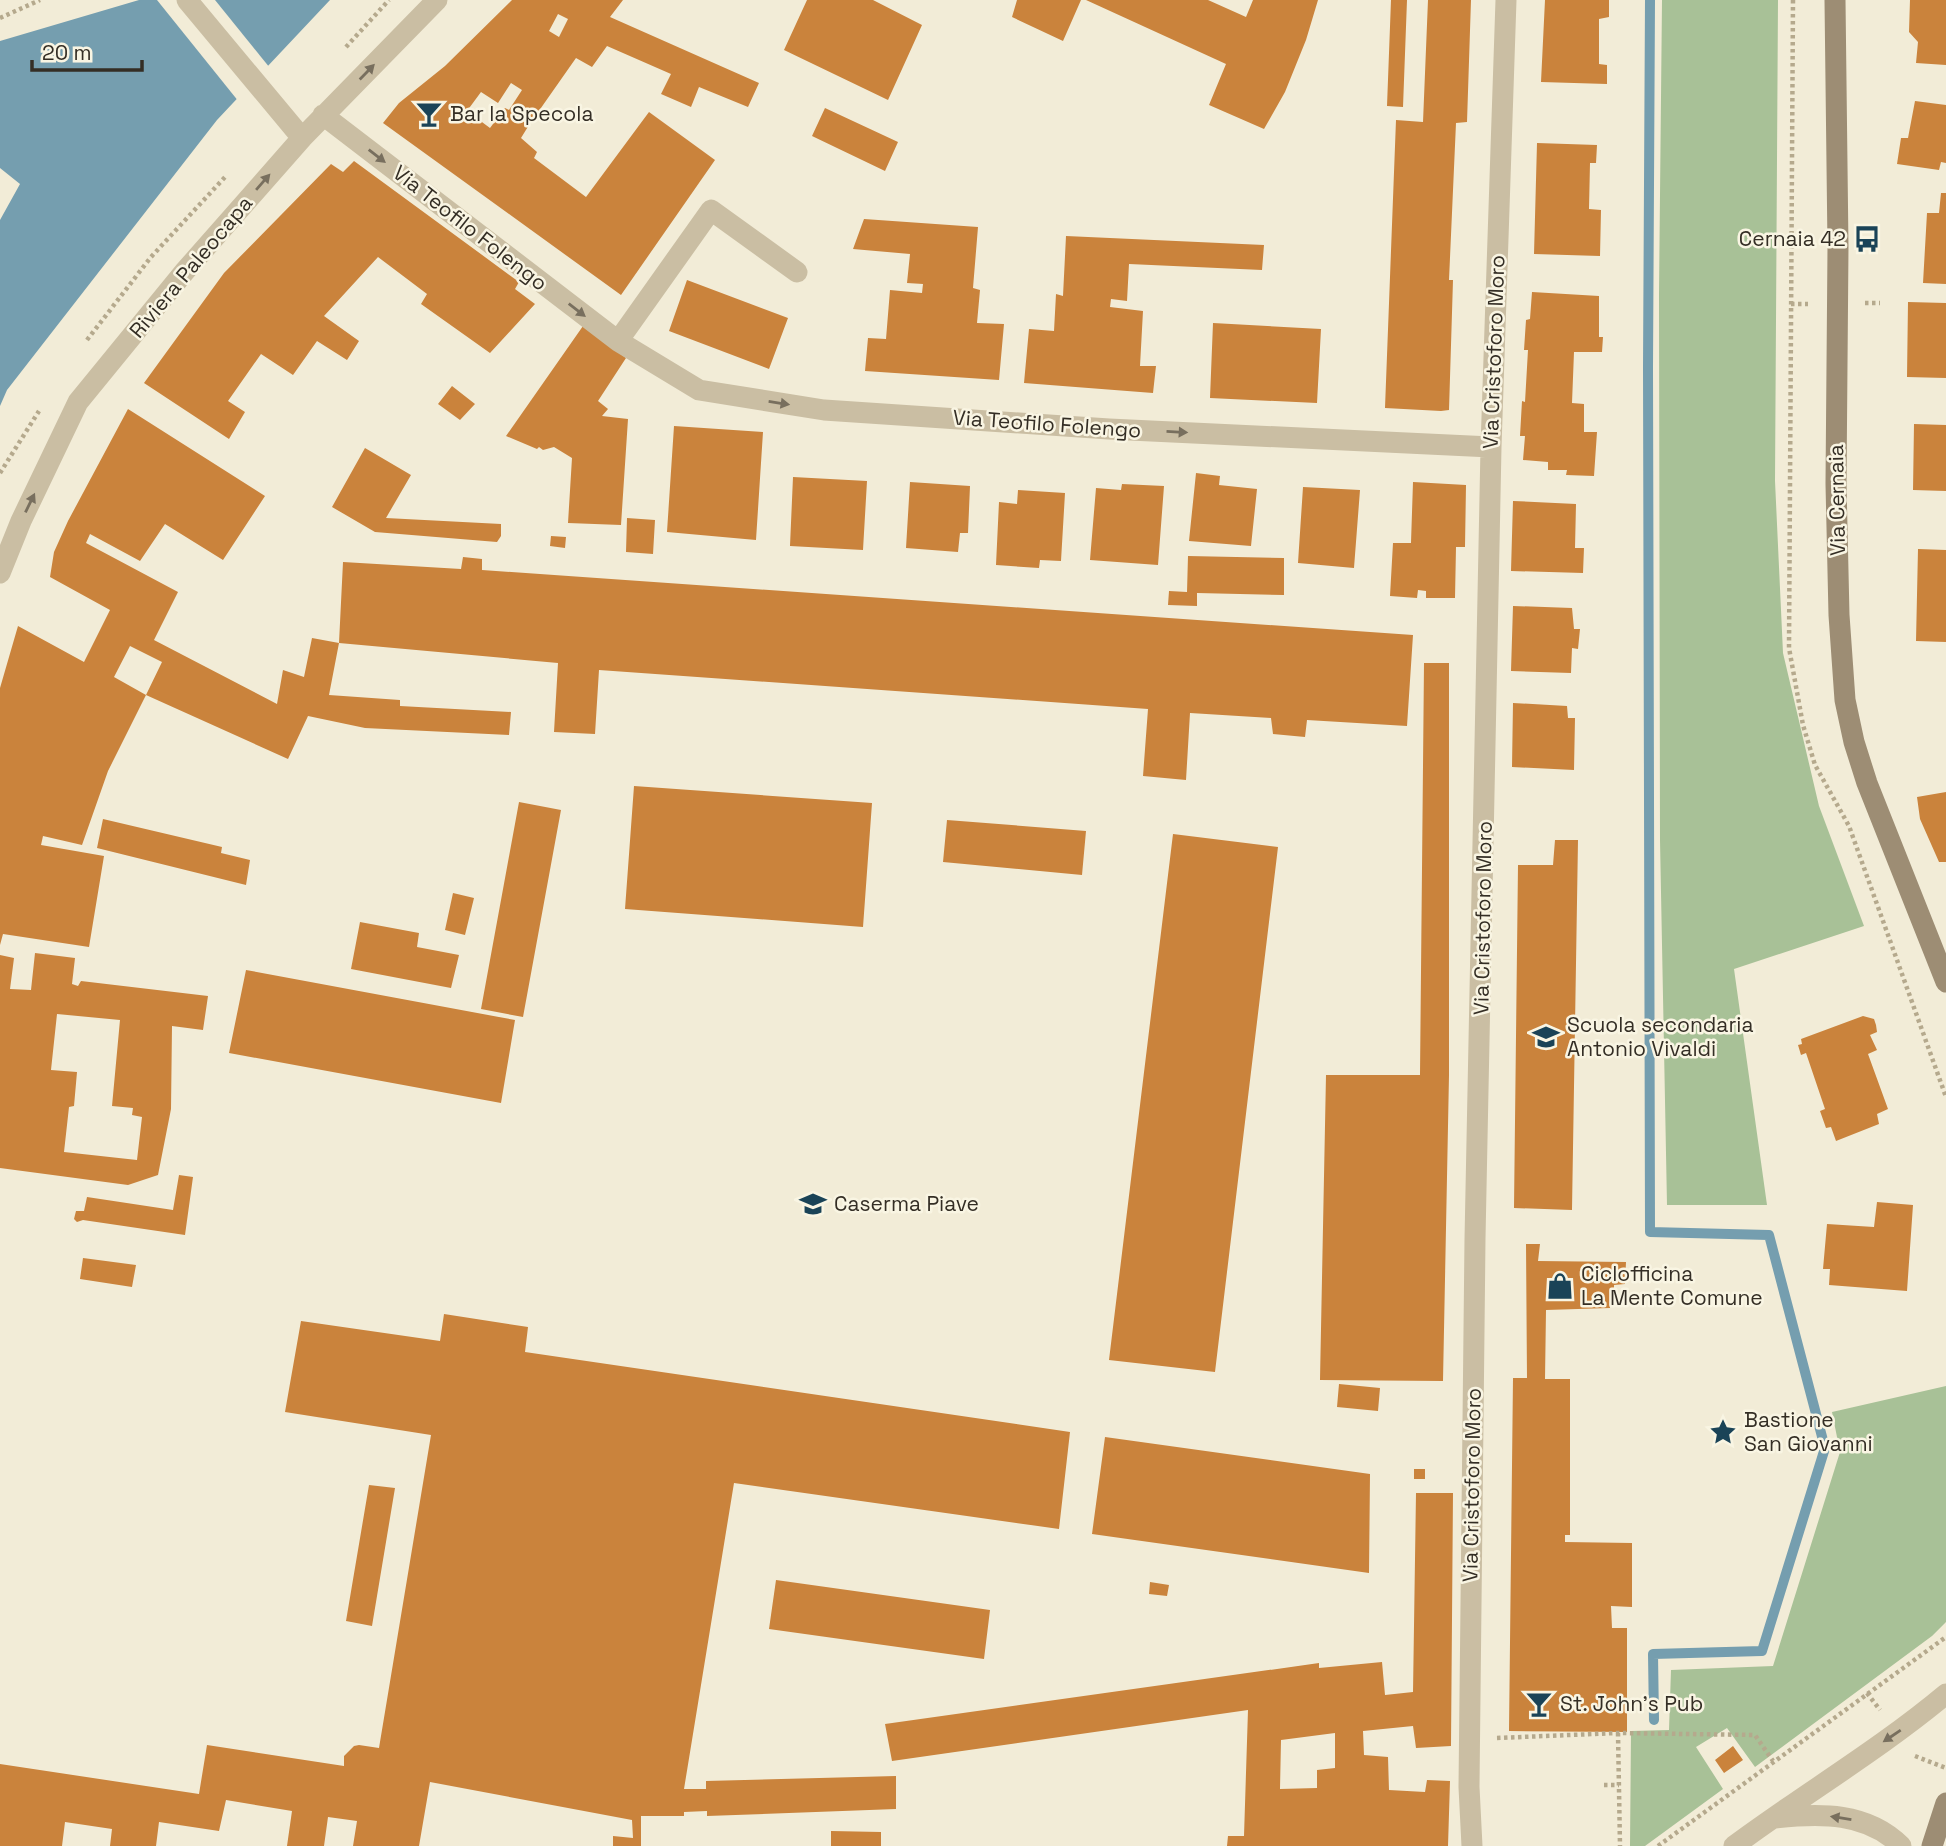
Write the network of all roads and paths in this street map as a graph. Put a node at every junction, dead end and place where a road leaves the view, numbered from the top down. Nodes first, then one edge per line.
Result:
1 (40, 0) edge
2 (187, 0) edge
3 (389, 0) edge
4 (437, 0) edge
5 (1506, 0) edge
6 (1793, 0) edge
7 (1835, 0) edge
8 (0, 18) edge
9 (342, 51) dead end
10 (323, 115) junction
11 (302, 138) junction
12 (797, 272) dead end
13 (618, 341) junction
14 (1491, 447) junction
15 (0, 573) edge
16 (1946, 982) edge
17 (1946, 1097) edge
18 (1946, 1637) edge
19 (1946, 1694) edge
20 (1618, 1733) junction
21 (1469, 1734) junction
22 (1915, 1757) dead end
23 (1773, 1760) junction
24 (1946, 1768) edge
25 (1604, 1785) dead end
26 (1619, 1785) junction
27 (1946, 1803) edge
28 (1772, 1818) junction
29 (1474, 1843) edge
30 (1620, 1846) edge
31 (1658, 1846) edge
32 (1734, 1846) edge
33 (1901, 1846) edge
34 (1932, 1846) edge

1 - 8 path
2 - 11 street
3 - 9 path
10 -> 4 street, Riviera Paleocapa
5 - 14 street, Via Cristoforo Moro
6 - 17 path
7 - 16 main road, Via Cernaia
10 - 11 street, Riviera Paleocapa
10 -> 13 street, Via Teofilo Folengo
15 -> 11 street, Riviera Paleocapa
12 - 13 street
13 -> 14 street, Via Teofilo Folengo
14 - 21 street, Via Cristoforo Moro
18 - 23 path
19 -> 28 street
20 - 21 path
20 - 23 path
20 - 26 path
21 - 29 street, Via Cristoforo Moro
22 - 24 path
23 - 31 path
25 - 26 path
26 - 30 path
27 - 34 main road
28 - 32 street
33 -> 28 street

